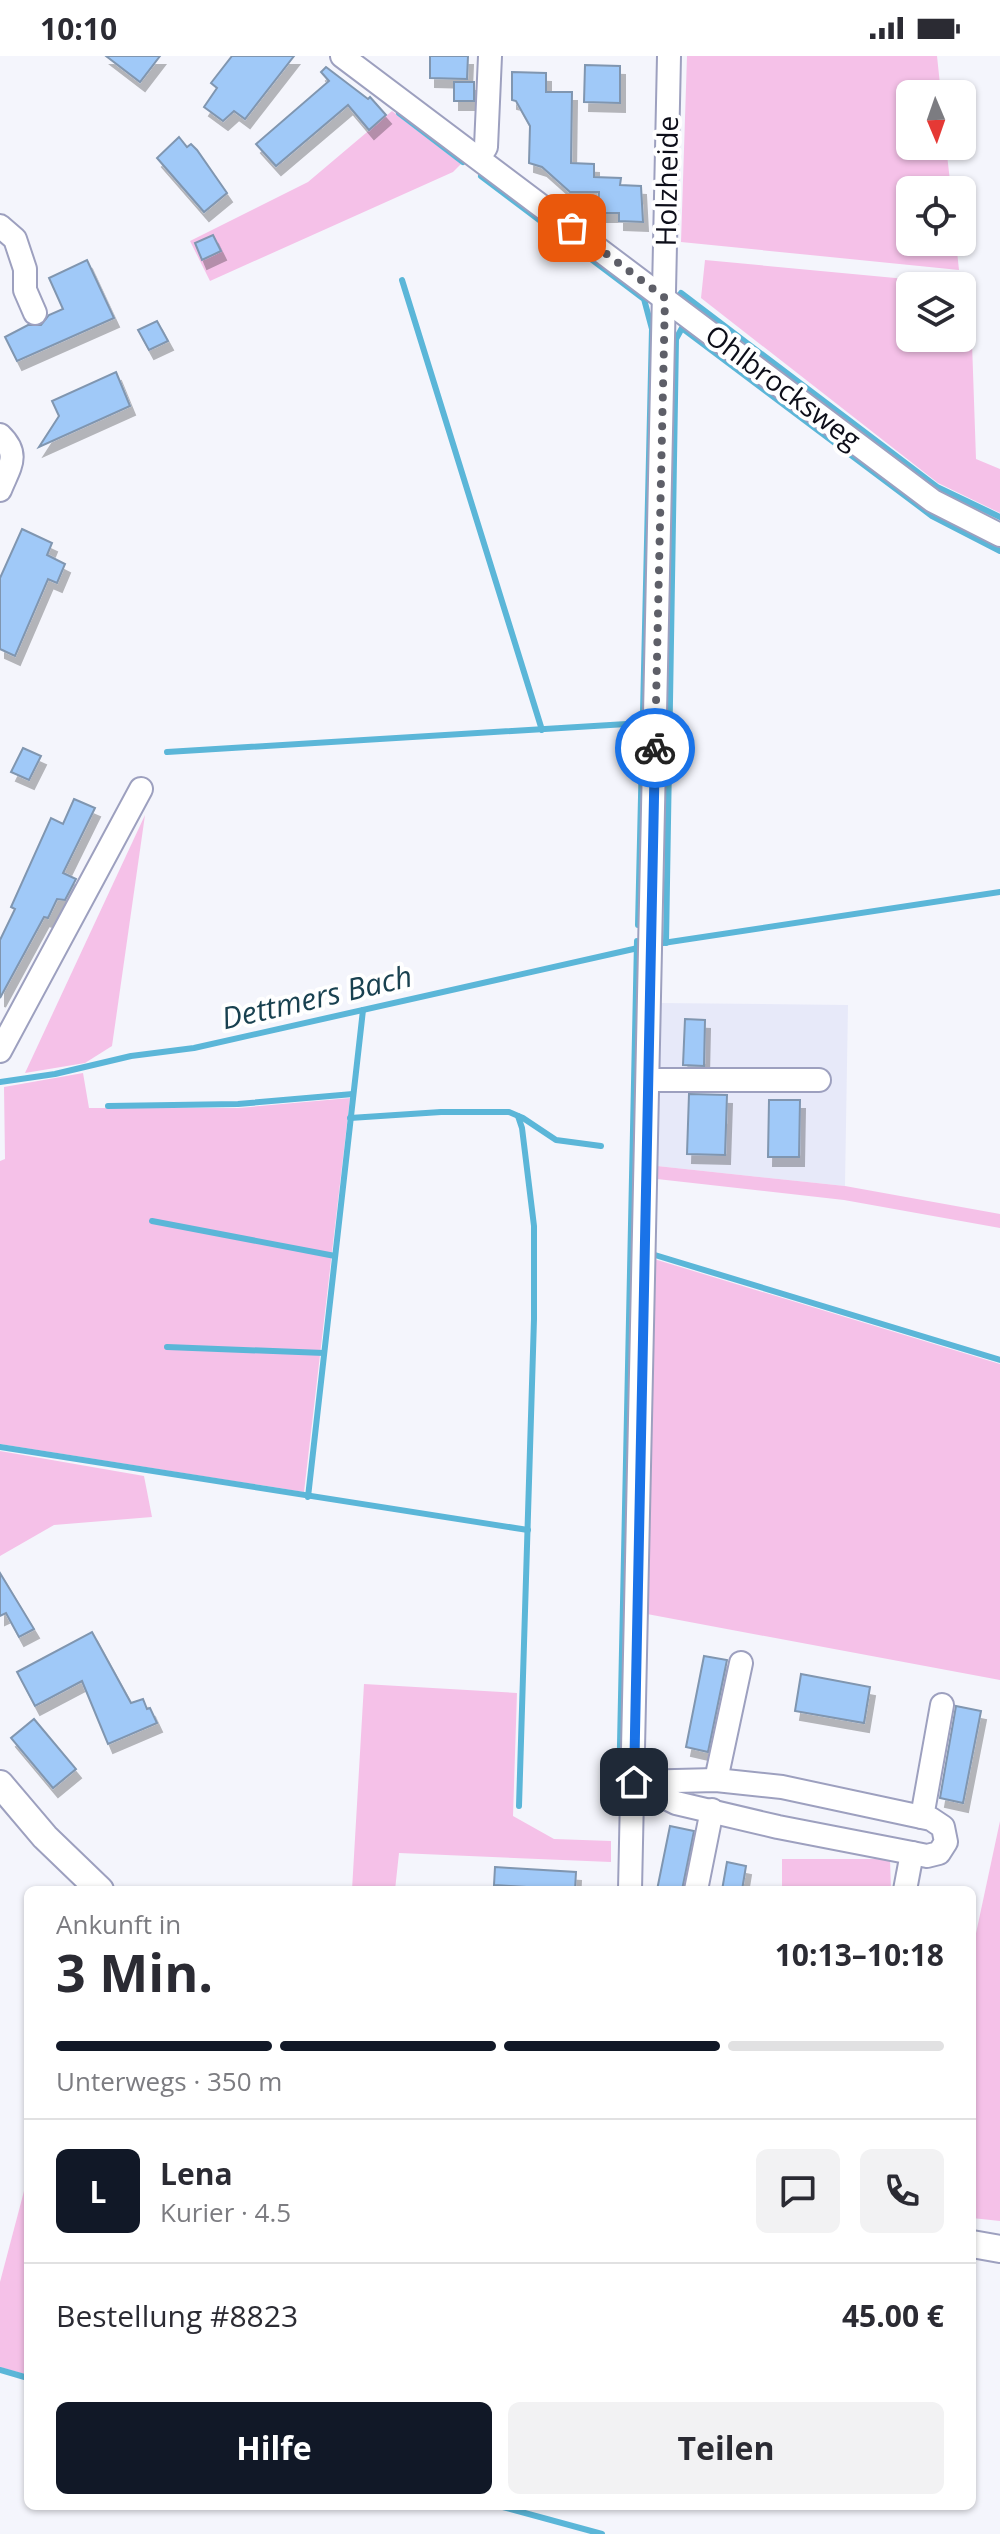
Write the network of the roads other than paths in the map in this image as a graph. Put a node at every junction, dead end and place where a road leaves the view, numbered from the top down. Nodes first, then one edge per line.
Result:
1 (342, 56) edge
2 (490, 56) edge
3 (669, 56) edge
4 (479, 158) junction
5 (0, 226) edge
6 (665, 298) junction
7 (35, 313) dead end
8 (0, 435) edge
9 (0, 490) edge
10 (1000, 535) edge
11 (141, 789) dead end
12 (0, 1051) edge
13 (649, 1080) junction
14 (819, 1080) dead end
15 (741, 1663) dead end
16 (942, 1705) dead end
17 (716, 1780) junction
18 (634, 1782) junction
19 (0, 1784) edge
20 (712, 1810) junction
21 (922, 1817) junction
22 (912, 1853) junction
23 (96, 1886) edge
24 (630, 1886) edge
25 (697, 1886) edge
26 (906, 1886) edge
27 (976, 2245) edge
28 (1000, 2249) edge

1 - 4 street, Ohlbrocksweg
2 - 4 street
3 - 6 street, Holzheide
4 - 6 street, Ohlbrocksweg
5 - 7 street
6 - 10 street, Ohlbrocksweg
6 - 13 street, Holzheide
8 - 9 street
11 - 12 street
13 - 14 street
13 - 18 street, Holzheide
15 - 17 street
16 - 21 street
17 - 18 street
17 - 21 street
18 - 20 street
18 - 24 street, Holzheide
19 - 23 main road
20 - 22 street
20 - 25 street
21 - 22 street
22 - 26 street
27 - 28 main road

